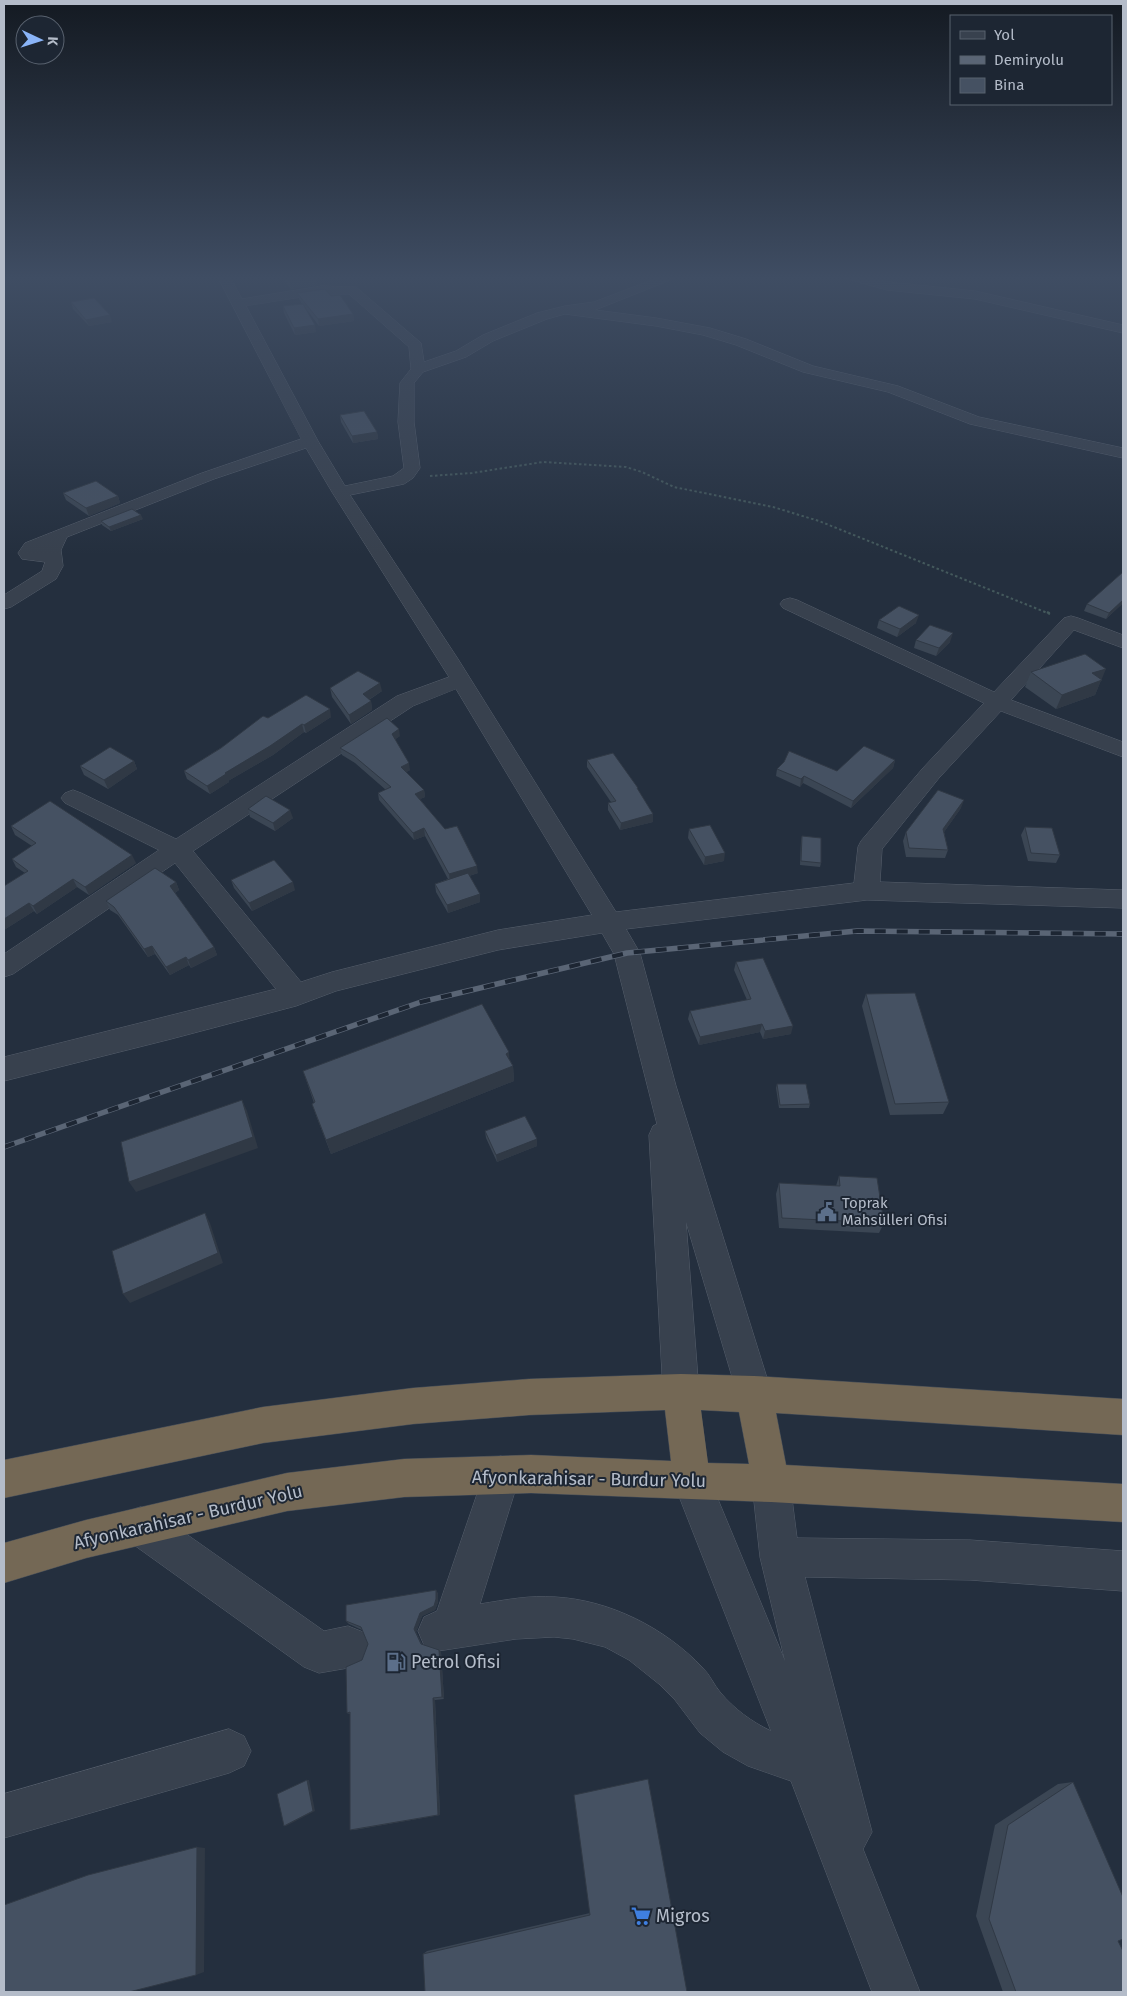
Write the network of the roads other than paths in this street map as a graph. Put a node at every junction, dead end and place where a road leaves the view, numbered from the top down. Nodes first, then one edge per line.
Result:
1 (272, 368) edge
2 (806, 368) edge
3 (418, 369) edge
4 (310, 441) junction
5 (1123, 453) edge
6 (340, 492) junction
7 (60, 534) junction
8 (54, 558) junction
9 (4, 602) edge
10 (790, 604) dead end
11 (1123, 642) edge
12 (461, 680) junction
13 (998, 702) junction
14 (1123, 750) edge
15 (73, 798) dead end
16 (178, 850) junction
17 (867, 891) junction
18 (1123, 899) edge
19 (609, 922) junction
20 (4, 968) edge
21 (296, 995) junction
22 (4, 1069) edge
23 (661, 1086) junction
24 (681, 1392) junction
25 (754, 1394) junction
26 (1123, 1417) edge
27 (501, 1475) junction
28 (4, 1479) edge
29 (692, 1482) junction
30 (771, 1483) junction
31 (1123, 1503) edge
32 (141, 1526) junction
33 (780, 1557) junction
34 (4, 1563) edge
35 (1123, 1571) edge
36 (348, 1647) dead end
37 (229, 1751) dead end
38 (806, 1763) junction
39 (4, 1816) edge
40 (874, 1933) junction
41 (896, 1992) edge

1 - 4 street
2 - 5 street
3 - 6 street
4 - 6 street
4 - 7 street
6 - 12 street
7 - 8 street
7 - 8 street
8 - 9 street
10 - 13 street
11 - 13 street
12 - 16 street
12 - 19 street
13 - 14 street
13 - 17 street
15 - 16 street
16 - 20 street
16 - 21 street
17 - 18 street
17 - 19 street
19 - 21 street
19 - 23 street
21 - 22 street
23 - 24 street
23 - 25 street
24 - 25 highway
24 - 28 highway
24 - 29 highway
25 - 26 highway
25 - 30 highway
27 - 29 highway, Afyonkarahisar - Burdur Yolu
27 - 32 highway, Afyonkarahisar - Burdur Yolu
27 - 38 street
29 - 30 highway, Afyonkarahisar - Burdur Yolu
29 - 38 street
30 - 31 highway, Afyonkarahisar - Burdur Yolu
30 - 33 street
32 - 34 highway, Afyonkarahisar - Burdur Yolu
32 - 36 street
33 - 35 street
33 - 40 street
37 - 39 street
38 - 40 street
40 - 41 street

